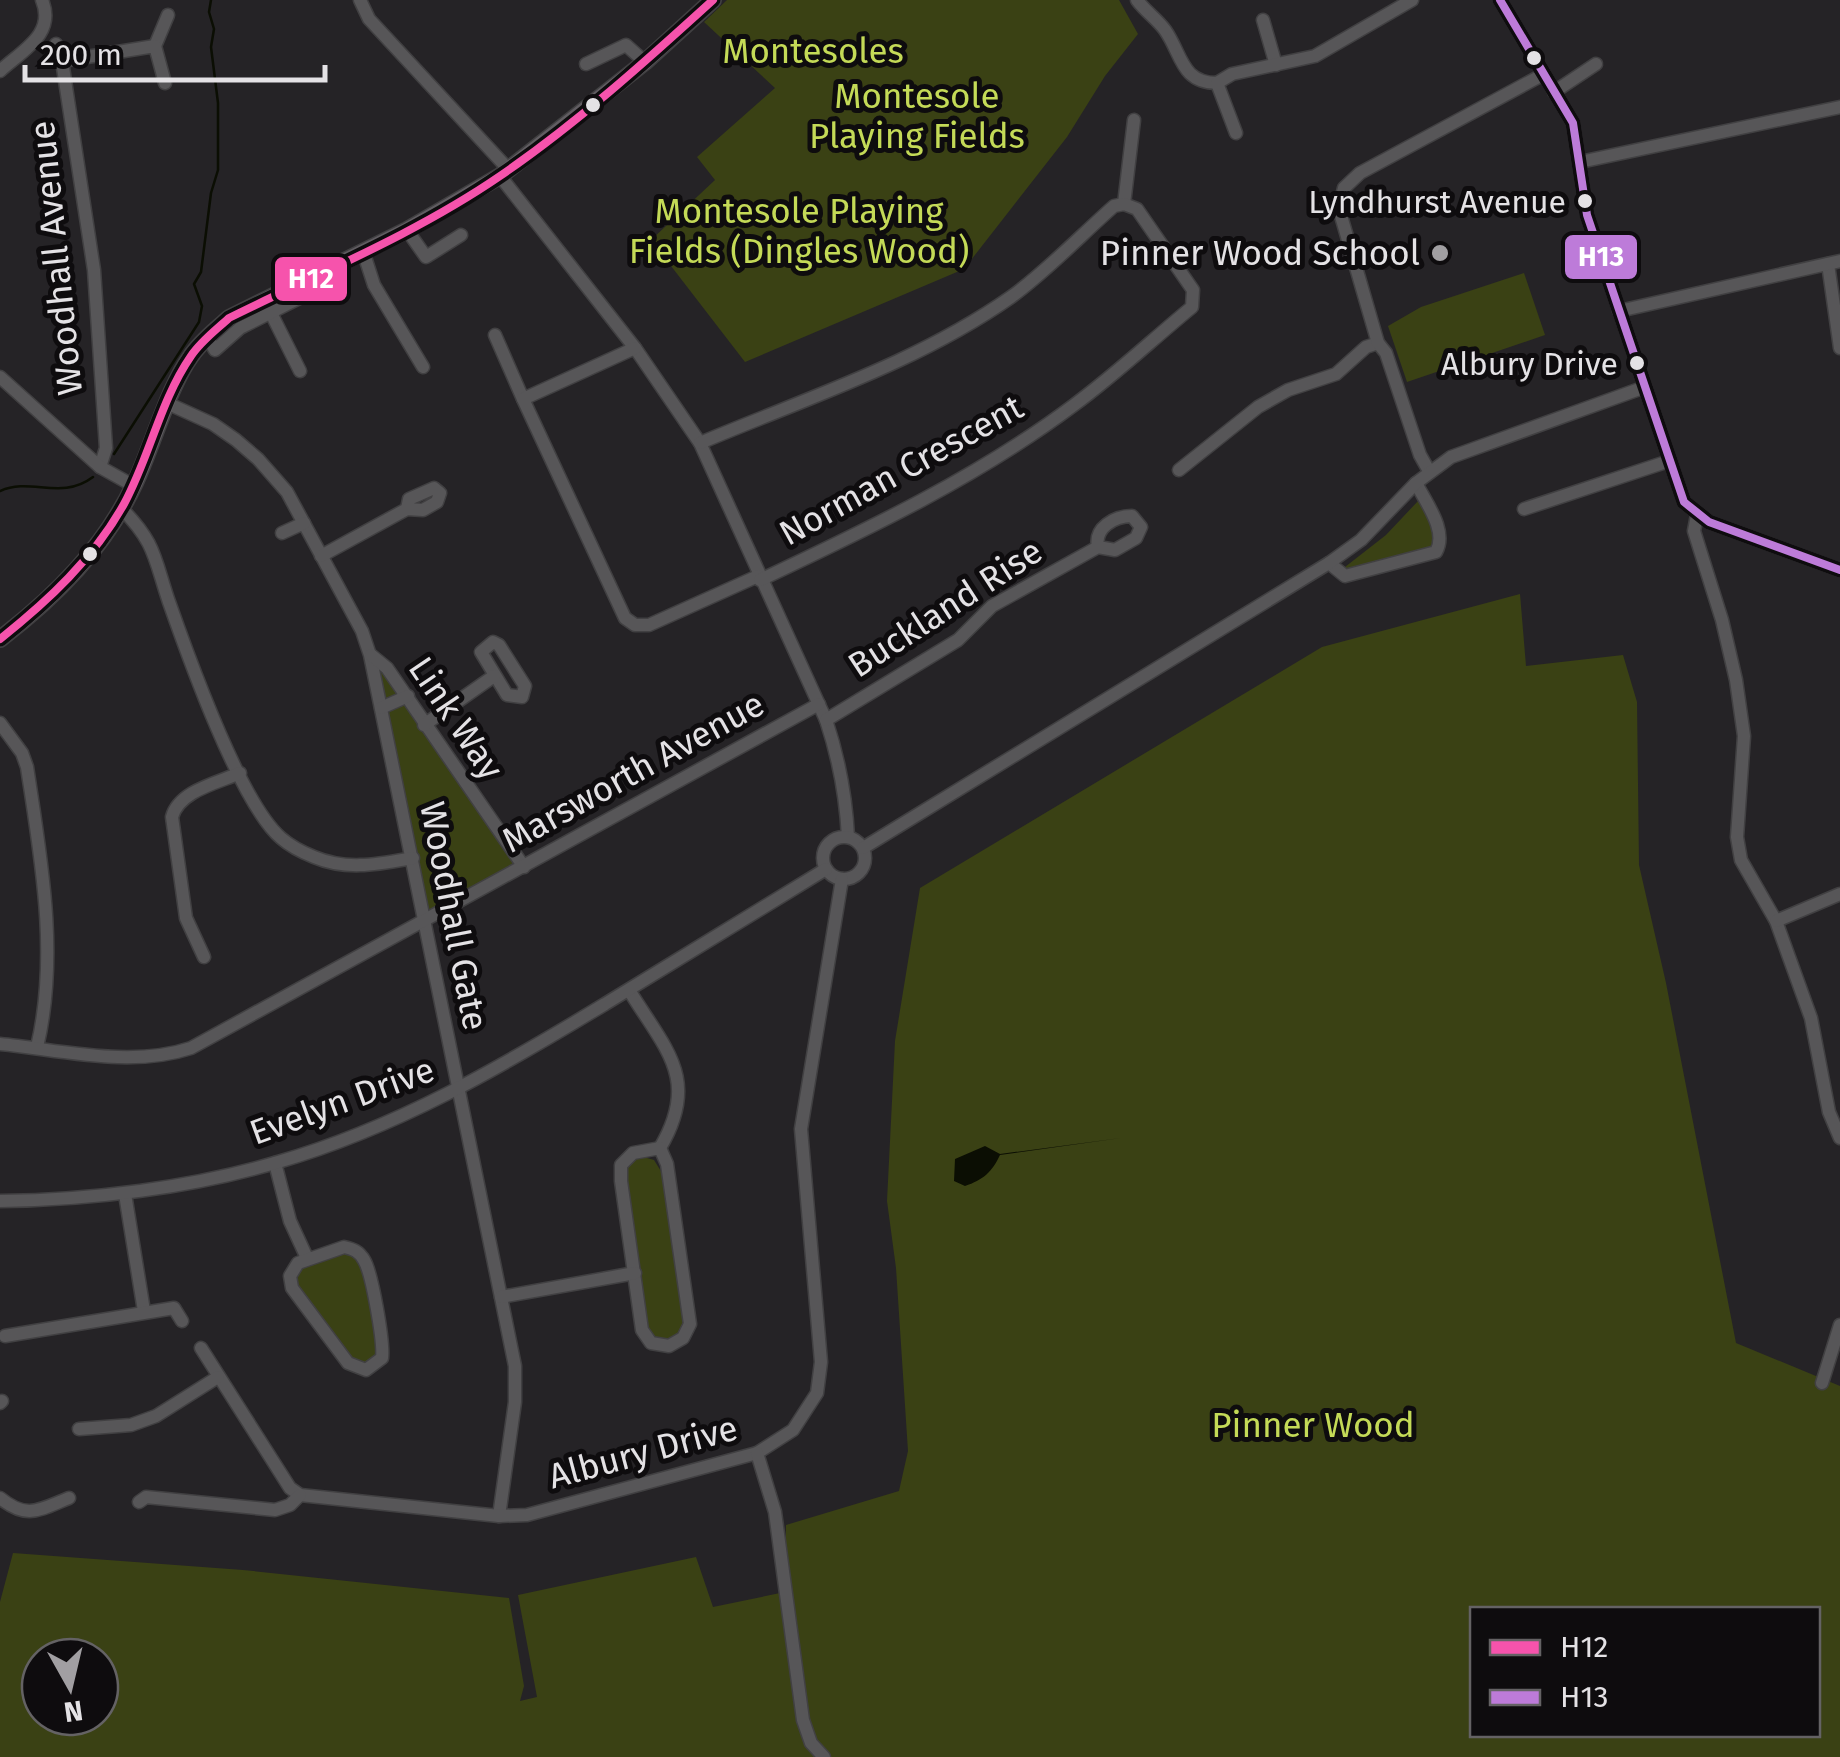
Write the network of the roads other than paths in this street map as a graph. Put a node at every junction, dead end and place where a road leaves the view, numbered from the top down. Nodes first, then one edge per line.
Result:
1 (42, 0) edge
2 (360, 0) edge
3 (1137, 0) edge
4 (1412, 0) edge
5 (1500, 0) edge
6 (709, 1) edge
7 (168, 15) dead end
8 (1264, 20) dead end
9 (56, 44) dead end
10 (155, 46) junction
11 (62, 61) junction
12 (645, 62) junction
13 (586, 64) dead end
14 (1596, 64) dead end
15 (1276, 65) junction
16 (0, 71) edge
17 (1544, 74) junction
18 (1218, 82) junction
19 (165, 83) dead end
20 (1554, 92) junction
21 (1840, 107) edge
22 (1129, 124) dead end
23 (1236, 133) dead end
24 (1580, 162) junction
25 (505, 173) junction
26 (1124, 204) junction
27 (407, 230) junction
28 (461, 235) dead end
29 (363, 251) junction
30 (1834, 263) edge
31 (317, 274) junction
32 (1619, 311) junction
33 (271, 312) junction
34 (495, 335) dead end
35 (207, 337) junction
36 (1378, 343) junction
37 (635, 348) junction
38 (1840, 348) edge
39 (422, 367) dead end
40 (300, 370) dead end
41 (0, 377) edge
42 (1645, 387) junction
43 (523, 398) junction
44 (169, 404) junction
45 (700, 443) junction
46 (1668, 461) junction
47 (100, 467) junction
48 (1179, 470) dead end
49 (1430, 471) junction
50 (1416, 483) junction
51 (134, 486) junction
52 (121, 508) junction
53 (407, 509) dead end
54 (1524, 509) dead end
55 (1696, 516) junction
56 (304, 523) junction
57 (282, 532) dead end
58 (1098, 547) dead end
59 (321, 556) junction
60 (1329, 563) junction
61 (1840, 570) edge
62 (759, 578) junction
63 (4, 628) edge
64 (370, 654) junction
65 (494, 676) dead end
66 (408, 696) junction
67 (818, 704) junction
68 (381, 708) junction
69 (826, 720) junction
70 (0, 723) edge
71 (424, 725) junction
72 (240, 773) junction
73 (848, 837) junction
74 (864, 848) junction
75 (413, 858) junction
76 (524, 867) junction
77 (826, 869) junction
78 (842, 879) junction
79 (1840, 894) edge
80 (424, 921) junction
81 (1776, 921) junction
82 (204, 957) dead end
83 (629, 990) junction
84 (0, 1044) edge
85 (37, 1048) junction
86 (459, 1090) junction
87 (1840, 1138) edge
88 (660, 1148) junction
89 (276, 1163) junction
90 (125, 1194) junction
91 (0, 1201) edge
92 (307, 1258) junction
93 (634, 1273) junction
94 (501, 1297) junction
95 (144, 1311) junction
96 (182, 1321) dead end
97 (1840, 1325) edge
98 (5, 1336) dead end
99 (201, 1348) dead end
100 (218, 1377) junction
101 (1822, 1383) dead end
102 (78, 1429) dead end
103 (757, 1453) junction
104 (300, 1495) junction
105 (0, 1498) edge
106 (68, 1498) dead end
107 (139, 1502) dead end
108 (499, 1516) junction
109 (824, 1757) edge

1 - 16 street
2 - 25 street
3 - 18 street
4 - 15 street
5 - 17 street
6 - 12 main road
7 - 10 street
8 - 15 street
9 - 11 street, Woodhall Avenue
10 - 11 street
10 - 19 street
11 - 47 street, Woodhall Avenue
12 - 13 street
12 - 25 main road
14 - 20 street
15 - 18 street
17 - 20 street
17 - 36 street
18 - 23 street
20 - 24 street
21 - 24 street
22 - 26 street
24 - 32 street
25 - 27 main road
25 - 37 street
26 - 45 street
26 - 62 street, Norman Crescent
27 - 28 street
27 - 29 main road
29 - 31 main road
29 - 39 street
30 - 32 street
30 - 38 street
31 - 33 street
31 - 35 main road
32 - 42 street
33 - 35 street
33 - 40 street
34 - 43 street
35 - 44 main road
36 - 48 street
36 - 49 street
37 - 43 street
37 - 45 street
41 - 47 street
42 - 46 street
42 - 49 street
43 - 62 street, Norman Crescent
44 - 51 main road
44 - 56 street, Woodhall Gate
45 - 62 street
46 - 54 street
46 - 55 street
47 - 51 street
49 - 50 street
50 - 60 street
50 - 60 street
51 - 52 main road
52 - 63 main road
52 - 72 street
53 - 59 street
55 - 61 street
55 - 81 street
56 - 57 street
56 - 59 street, Woodhall Gate
58 - 69 street, Buckland Rise
59 - 64 street, Woodhall Gate
60 - 74 street
62 - 67 street
64 - 66 street, Link Way
64 - 68 street, Woodhall Gate
65 - 71 street
66 - 68 street
66 - 71 street, Link Way
67 - 69 street
67 - 76 street, Marsworth Avenue
68 - 75 street, Woodhall Gate
69 - 73 street
70 - 85 street
71 - 76 street, Link Way
72 - 75 street
72 - 82 street
73 - 74 street
73 - 77 street
74 - 78 street
75 - 80 street, Woodhall Gate
76 - 80 street, Marsworth Avenue
77 - 78 street
77 - 83 street, Evelyn Drive
78 - 103 street, Albury Drive
79 - 81 street
80 - 85 street, Marsworth Avenue
80 - 86 street, Woodhall Gate
81 - 87 street
83 - 86 street, Evelyn Drive
83 - 88 street
84 - 85 street, Marsworth Avenue
86 - 89 street, Evelyn Drive
86 - 94 street, Woodhall Gate
88 - 93 street
88 - 93 street
89 - 90 street, Evelyn Drive
89 - 92 street
90 - 91 street, Evelyn Drive
90 - 95 street
92 - 92 street
93 - 94 street
94 - 108 street, Woodhall Gate
95 - 96 street
95 - 98 street
97 - 101 street
99 - 100 street
100 - 102 street
100 - 104 street
103 - 108 street, Albury Drive
103 - 109 street
104 - 107 street
104 - 108 street, Albury Drive
105 - 106 street

